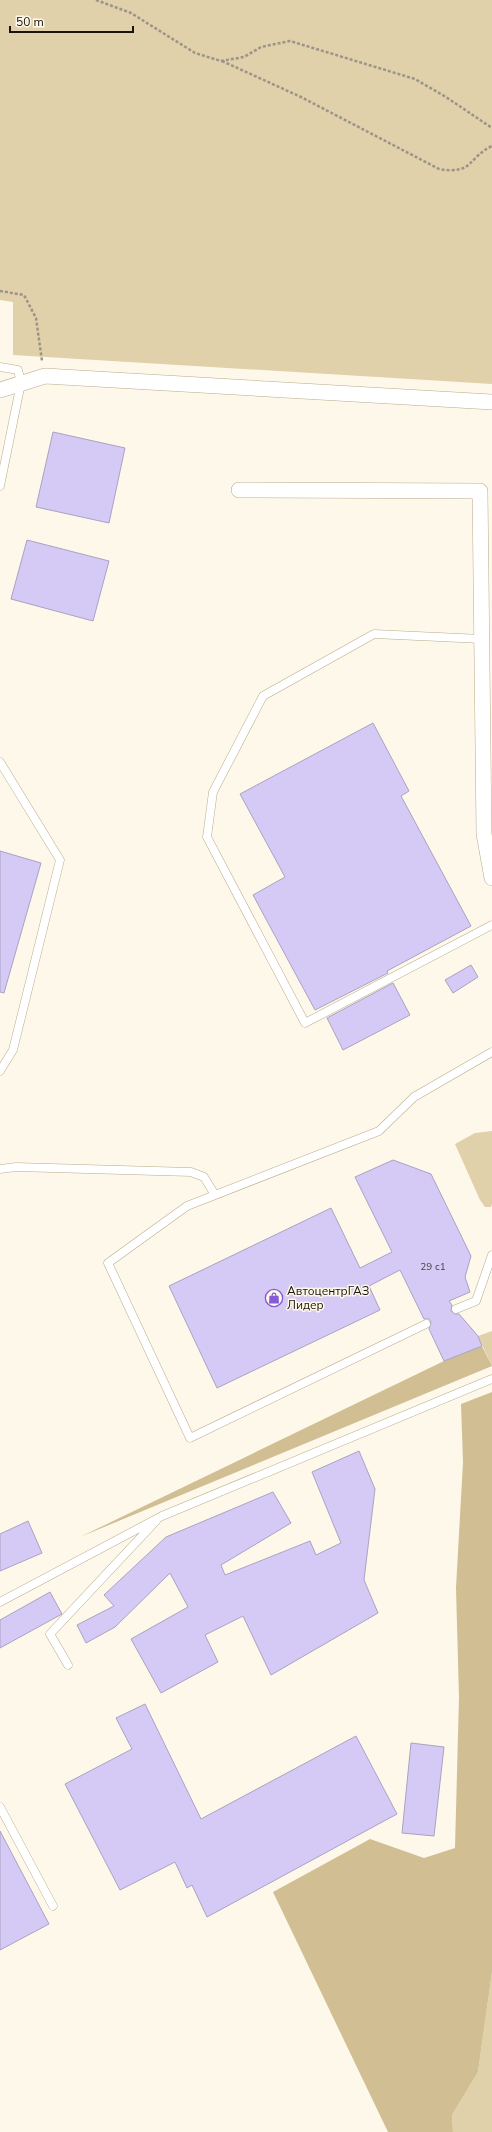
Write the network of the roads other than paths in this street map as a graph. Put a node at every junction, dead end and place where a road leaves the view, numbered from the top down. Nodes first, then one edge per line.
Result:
1 (0, 367) edge
2 (21, 383) junction
3 (0, 390) edge
4 (492, 402) edge
5 (0, 486) edge
6 (239, 490) dead end
7 (482, 639) junction
8 (0, 762) edge
9 (492, 878) edge
10 (492, 925) edge
11 (492, 1052) edge
12 (0, 1071) edge
13 (0, 1169) edge
14 (215, 1195) junction
15 (492, 1255) edge
16 (456, 1310) dead end
17 (426, 1324) dead end
18 (492, 1379) edge
19 (162, 1516) junction
20 (0, 1602) edge
21 (68, 1665) dead end
22 (0, 1807) edge
23 (53, 1906) dead end

1 - 2 lane
2 - 3 street
2 - 4 street
2 - 5 lane
6 - 7 street
7 - 9 street
7 - 10 lane
8 - 12 lane
11 - 14 lane
13 - 14 lane
14 - 17 lane
15 - 16 lane
18 - 19 lane
19 - 20 lane
19 - 21 lane
22 - 23 lane

